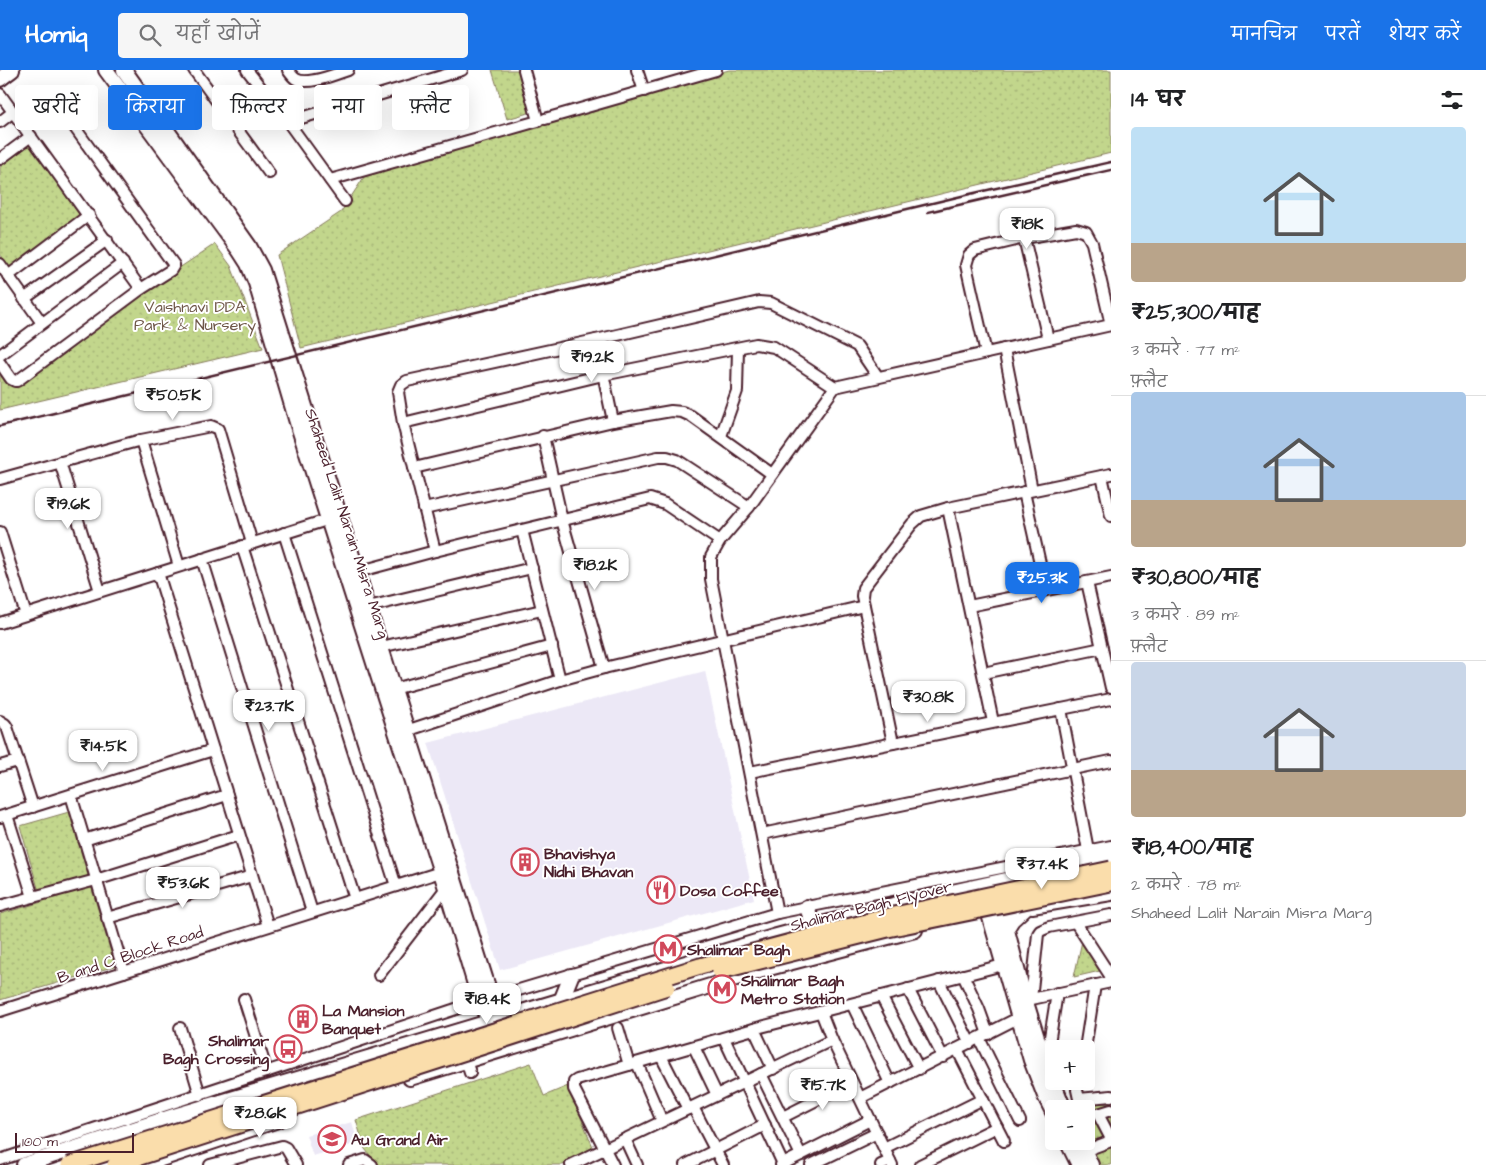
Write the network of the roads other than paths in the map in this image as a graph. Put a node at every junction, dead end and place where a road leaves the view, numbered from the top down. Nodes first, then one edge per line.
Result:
1 (12, 70) edge
2 (106, 70) edge
3 (124, 70) edge
4 (194, 70) edge
5 (247, 70) edge
6 (288, 70) edge
7 (348, 70) edge
8 (462, 70) edge
9 (524, 70) edge
10 (637, 70) edge
11 (716, 70) edge
12 (0, 79) edge
13 (259, 85) edge
14 (644, 91) junction
15 (0, 94) edge
16 (13, 112) junction
17 (304, 117) edge
18 (546, 119) dead end
19 (0, 122) edge
20 (77, 130) edge
21 (294, 130) edge
22 (31, 136) junction
23 (0, 159) edge
24 (269, 172) dead end
25 (330, 180) junction
26 (345, 201) dead end
27 (89, 214) junction
28 (1024, 238) junction
29 (107, 240) junction
30 (123, 263) junction
31 (0, 264) edge
32 (8, 276) junction
33 (141, 289) junction
34 (24, 298) junction
35 (42, 323) junction
36 (1111, 325) edge
37 (1048, 339) junction
38 (596, 340) junction
39 (738, 348) junction
40 (1004, 349) junction
41 (986, 353) junction
42 (0, 355) edge
43 (0, 363) edge
44 (603, 375) junction
45 (878, 377) junction
46 (835, 387) junction
47 (613, 421) junction
48 (403, 424) junction
49 (543, 436) junction
50 (720, 436) junction
51 (141, 440) junction
52 (60, 462) junction
53 (414, 468) junction
54 (772, 474) junction
55 (1107, 475) edge
56 (0, 479) edge
57 (553, 479) junction
58 (1028, 491) junction
59 (749, 508) junction
60 (948, 508) junction
61 (424, 509) junction
62 (1111, 516) edge
63 (334, 517) junction
64 (562, 520) junction
65 (522, 530) junction
66 (0, 532) edge
67 (284, 533) junction
68 (720, 541) junction
69 (252, 543) junction
70 (242, 546) junction
71 (435, 551) junction
72 (202, 559) junction
73 (179, 566) junction
74 (532, 568) junction
75 (357, 572) junction
76 (158, 573) junction
77 (1111, 577) edge
78 (1087, 582) junction
79 (1046, 590) junction
80 (100, 591) junction
81 (864, 606) junction
82 (969, 606) junction
83 (368, 607) junction
84 (542, 610) junction
85 (26, 615) junction
86 (0, 623) edge
87 (724, 640) junction
88 (552, 646) junction
89 (381, 647) junction
90 (1102, 648) junction
91 (604, 668) junction
92 (983, 672) junction
93 (560, 680) junction
94 (1111, 688) edge
95 (394, 689) junction
96 (1111, 699) edge
97 (1061, 709) junction
98 (0, 722) edge
99 (993, 722) junction
100 (402, 732) junction
101 (894, 743) junction
102 (213, 750) junction
103 (18, 761) junction
104 (1111, 762) edge
105 (0, 766) edge
106 (1073, 769) junction
107 (750, 772) junction
108 (71, 795) junction
109 (227, 795) junction
110 (33, 807) junction
111 (4, 816) edge
112 (762, 834) junction
113 (240, 835) junction
114 (84, 840) junction
115 (1111, 846) edge
116 (1088, 850) junction
117 (1111, 857) edge
118 (1057, 865) junction
119 (1111, 869) edge
120 (446, 870) junction
121 (252, 876) junction
122 (96, 880) junction
123 (1111, 883) edge
124 (396, 886) junction
125 (446, 888) junction
126 (1111, 893) edge
127 (33, 897) junction
128 (355, 899) junction
129 (1061, 901) junction
130 (0, 906) edge
131 (807, 907) junction
132 (1025, 908) junction
133 (312, 912) junction
134 (777, 913) junction
135 (996, 913) junction
136 (860, 914) junction
137 (1111, 915) edge
138 (107, 918) junction
139 (973, 918) junction
140 (1076, 923) junction
141 (268, 926) junction
142 (814, 926) junction
143 (1000, 930) junction
144 (869, 942) junction
145 (1003, 965) junction
146 (124, 972) junction
147 (379, 975) dead end
148 (964, 975) junction
149 (571, 976) junction
150 (1111, 977) edge
151 (939, 981) junction
152 (620, 982) junction
153 (1111, 982) edge
154 (1095, 985) junction
155 (908, 989) junction
156 (1057, 993) junction
157 (882, 996) junction
158 (244, 999) dead end
159 (561, 1001) junction
160 (852, 1004) junction
161 (1027, 1007) junction
162 (629, 1010) junction
163 (0, 1011) edge
164 (489, 1011) junction
165 (821, 1012) junction
166 (180, 1028) dead end
167 (618, 1028) dead end
168 (754, 1029) junction
169 (724, 1038) junction
170 (979, 1038) junction
171 (832, 1040) junction
172 (1050, 1040) edge
173 (1086, 1040) edge
174 (694, 1046) junction
175 (403, 1047) junction
176 (957, 1049) junction
177 (661, 1056) junction
178 (942, 1057) junction
179 (633, 1064) junction
180 (772, 1069) junction
181 (918, 1069) junction
182 (267, 1072) junction
183 (762, 1074) junction
184 (413, 1077) junction
185 (744, 1082) junction
186 (852, 1082) junction
187 (890, 1083) junction
188 (1077, 1090) edge
189 (200, 1095) junction
190 (717, 1095) junction
191 (1111, 1096) edge
192 (860, 1098) junction
193 (983, 1099) junction
194 (1047, 1100) edge
195 (1060, 1100) edge
196 (690, 1108) junction
197 (174, 1110) junction
198 (1111, 1110) edge
199 (783, 1117) junction
200 (870, 1120) junction
201 (662, 1121) junction
202 (1020, 1121) dead end
203 (765, 1125) junction
204 (997, 1127) junction
205 (877, 1133) junction
206 (625, 1139) junction
207 (1111, 1140) edge
208 (1004, 1141) dead end
209 (91, 1142) junction
210 (1095, 1143) edge
211 (884, 1148) junction
212 (605, 1149) junction
213 (715, 1150) junction
214 (1072, 1150) edge
215 (1084, 1150) edge
216 (801, 1155) junction
217 (241, 1159) edge
218 (0, 1160) edge
219 (831, 1161) edge
220 (782, 1164) edge
221 (888, 1164) edge
222 (24, 1165) edge
223 (69, 1165) edge
224 (91, 1165) edge
225 (104, 1165) edge
226 (115, 1165) edge
227 (143, 1165) edge
228 (210, 1165) edge
229 (252, 1165) edge
230 (296, 1165) edge
231 (349, 1165) edge
232 (372, 1165) edge
233 (571, 1165) edge
234 (613, 1165) edge
235 (637, 1165) edge
236 (686, 1165) edge
237 (723, 1165) edge
238 (811, 1165) edge
239 (920, 1165) edge
240 (1079, 1165) edge
241 (1091, 1165) edge

1 - 12 street
2 - 63 street, Shaheed Lalit Narain Misra Marg
3 - 63 street, Shaheed Lalit Narain Misra Marg
4 - 24 street
5 - 13 street
6 - 7 street
8 - 17 street
9 - 25 street
10 - 14 street
11 - 14 street
14 - 18 street
15 - 16 street
16 - 19 street
16 - 22 street
20 - 33 street
21 - 25 street
22 - 23 street
22 - 27 street
25 - 26 street
27 - 29 street
27 - 32 street
28 - 36 street
28 - 37 street
28 - 41 street
29 - 30 street
29 - 34 street
30 - 33 street
30 - 35 street
31 - 32 street
32 - 34 street
33 - 43 street
34 - 35 street
35 - 42 street
36 - 37 street
37 - 40 street
38 - 44 street
38 - 45 street
38 - 48 street
39 - 44 street
39 - 46 street
39 - 50 street
40 - 41 street
40 - 58 street
41 - 45 street
44 - 47 street
44 - 48 street
45 - 46 street
46 - 54 street
47 - 49 street
47 - 50 street
48 - 53 street
49 - 53 street
49 - 57 street
50 - 54 street
51 - 52 street
51 - 69 street
51 - 73 street
52 - 56 street
52 - 80 street
53 - 61 street
54 - 59 street
55 - 58 street
55 - 62 street
57 - 59 street
57 - 61 street
57 - 64 street
58 - 60 street
58 - 79 street
59 - 68 street
60 - 81 street
60 - 82 street
61 - 71 street
63 - 67 street
63 - 75 street, Shaheed Lalit Narain Misra Marg
63 - 100 street, Shaheed Lalit Narain Misra Marg
64 - 65 street
64 - 68 street
64 - 91 street
65 - 71 street
65 - 74 street
66 - 85 street
67 - 69 street
67 - 124 street
68 - 87 street
69 - 70 street
70 - 72 street
70 - 128 street
71 - 75 street
72 - 73 street
72 - 133 street
73 - 76 street
74 - 83 street
74 - 84 street
75 - 83 street, Shaheed Lalit Narain Misra Marg
76 - 80 street
76 - 102 street
77 - 78 street
78 - 79 street
78 - 90 street
79 - 82 street
80 - 85 street
81 - 87 street
81 - 101 street
82 - 92 street
83 - 89 street, Shaheed Lalit Narain Misra Marg
84 - 88 street
84 - 89 street
85 - 86 street
87 - 91 street
87 - 107 street
88 - 93 street
88 - 95 street
89 - 95 street, Shaheed Lalit Narain Misra Marg
90 - 92 street
90 - 94 street
91 - 93 street
92 - 99 street
93 - 100 street
95 - 100 street, Shaheed Lalit Narain Misra Marg
96 - 97 street
97 - 99 street
97 - 106 street
98 - 103 street
99 - 101 street
100 - 120 street, Shaheed Lalit Narain Misra Marg
101 - 107 street
102 - 108 street
102 - 109 street
103 - 105 street
103 - 110 street
104 - 106 street
106 - 112 street
106 - 116 street
107 - 112 street
108 - 110 street
108 - 114 street
109 - 113 street
109 - 114 street
110 - 111 street
111 - 127 street
112 - 134 street
113 - 121 street
113 - 122 street
114 - 122 street
115 - 116 street
116 - 118 street
117 - 118 street
118 - 129 street
118 - 131 street
118 - 136 street
119 - 223 main road, Shalimar Bagh Flyover, bridge
120 - 124 street, B and C Block Road
120 - 125 street, Shaheed Lalit Narain Misra Marg
120 - 164 street, Shaheed Lalit Narain Misra Marg
121 - 138 street
121 - 141 street
122 - 127 street
122 - 138 street
123 - 226 main road, Shalimar Bagh Flyover, bridge
124 - 128 street, B and C Block Road
125 - 147 street
125 - 164 street, Shaheed Lalit Narain Misra Marg
126 - 129 street
127 - 130 street
128 - 133 street, B and C Block Road
129 - 132 street
131 - 134 street
131 - 142 street
132 - 135 street
132 - 143 street
133 - 141 street, B and C Block Road
134 - 149 street
135 - 139 street
135 - 143 street
136 - 142 street
136 - 144 street
137 - 140 street
138 - 146 street
139 - 143 street
139 - 144 street
140 - 150 street
140 - 161 street
141 - 146 street, B and C Block Road
142 - 152 street
143 - 145 street
143 - 161 street
144 - 162 street
145 - 148 street
145 - 161 street
146 - 163 street, B and C Block Road
148 - 151 street
148 - 170 street
149 - 159 street
149 - 164 street
151 - 155 street
151 - 170 street
152 - 159 street
152 - 162 street
153 - 154 street
154 - 156 street
154 - 173 street
155 - 157 street
155 - 178 street
156 - 161 street
156 - 172 street
157 - 160 street
157 - 181 street
158 - 182 street
159 - 164 street
160 - 165 street
160 - 187 street
161 - 170 street
161 - 194 street
161 - 195 street
162 - 184 street
164 - 175 street
164 - 182 street
165 - 168 street
165 - 171 street
166 - 189 street
167 - 179 street
168 - 169 street
168 - 180 street
169 - 174 street
169 - 185 street
170 - 176 street
170 - 202 street
171 - 180 street
171 - 186 street
174 - 177 street
174 - 190 street
175 - 184 street
175 - 197 street
176 - 178 street
176 - 193 street
177 - 179 street
177 - 196 street
178 - 181 street
179 - 201 street
179 - 212 street
180 - 183 street
181 - 187 street
182 - 189 street
183 - 185 street
183 - 199 street
184 - 227 street
185 - 190 street
185 - 203 street
186 - 192 street
186 - 199 street
187 - 192 street
188 - 191 street
189 - 197 street
190 - 196 street
192 - 200 street
193 - 204 street
193 - 211 street
196 - 201 street
196 - 213 street
197 - 209 street
197 - 218 street
198 - 207 street
199 - 216 street
200 - 205 street
200 - 216 street
201 - 206 street
203 - 213 street
203 - 220 street
204 - 208 street
204 - 239 street
205 - 211 street
205 - 219 street
206 - 212 street
206 - 235 street
207 - 210 street
209 - 222 street
209 - 224 street
209 - 225 street
211 - 221 street
212 - 233 street
212 - 234 street
213 - 236 street
213 - 237 street
214 - 240 street
215 - 241 street
216 - 220 street
217 - 228 street
217 - 229 street
217 - 230 street
219 - 238 street
231 - 232 street

